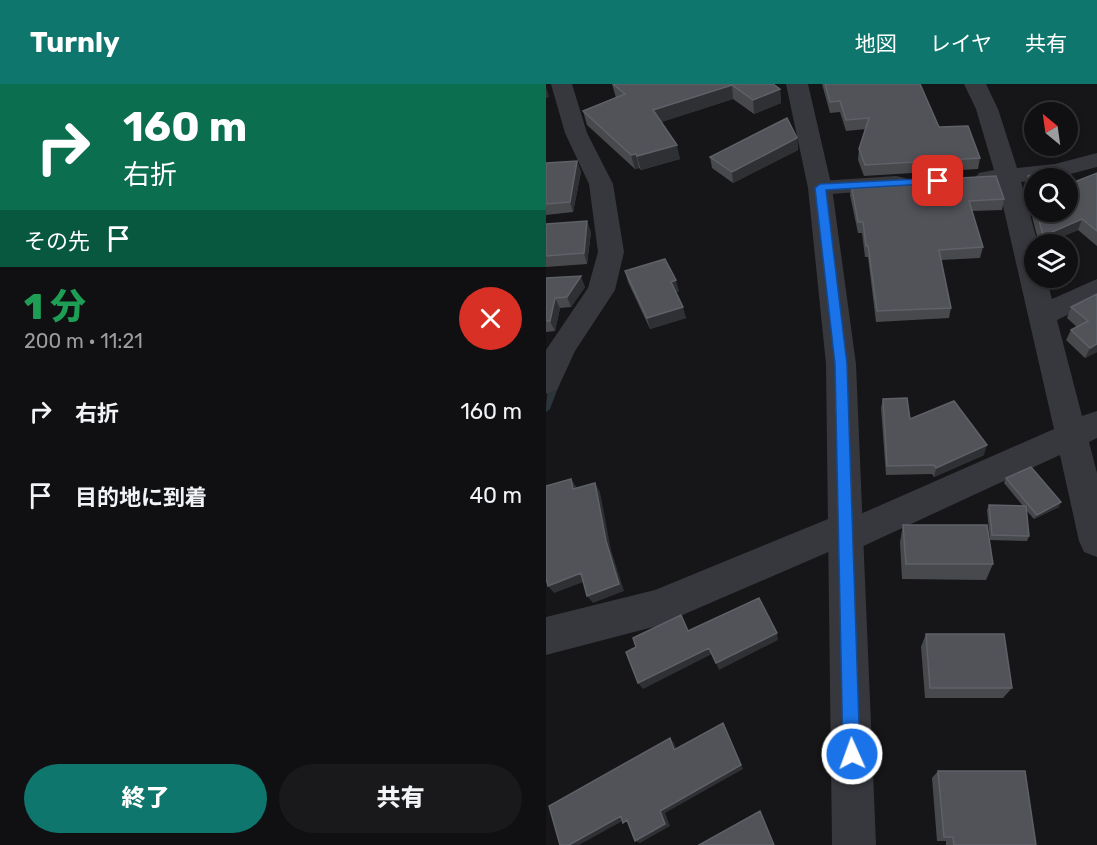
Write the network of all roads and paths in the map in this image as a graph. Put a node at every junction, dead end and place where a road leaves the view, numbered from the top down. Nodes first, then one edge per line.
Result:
1 (562, 84) edge
2 (797, 84) edge
3 (975, 84) edge
4 (1097, 160) edge
5 (1008, 177) junction
6 (961, 179) edge
7 (914, 182) edge
8 (820, 188) junction
9 (606, 274) junction
10 (576, 276) edge
11 (1097, 289) edge
12 (1043, 315) junction
13 (557, 339) edge
14 (546, 382) edge
15 (1084, 430) edge
16 (845, 533) junction
17 (1097, 541) edge
18 (546, 636) edge
19 (854, 845) edge

1 - 9 street
2 - 8 street
3 - 5 street
4 - 5 street
5 - 6 street
5 - 12 street
7 - 8 street
8 - 16 street
9 - 10 street
9 - 13 street
11 - 12 street
12 - 15 street
13 - 14 street
15 - 16 street
15 - 17 street
16 - 18 street
16 - 19 street

